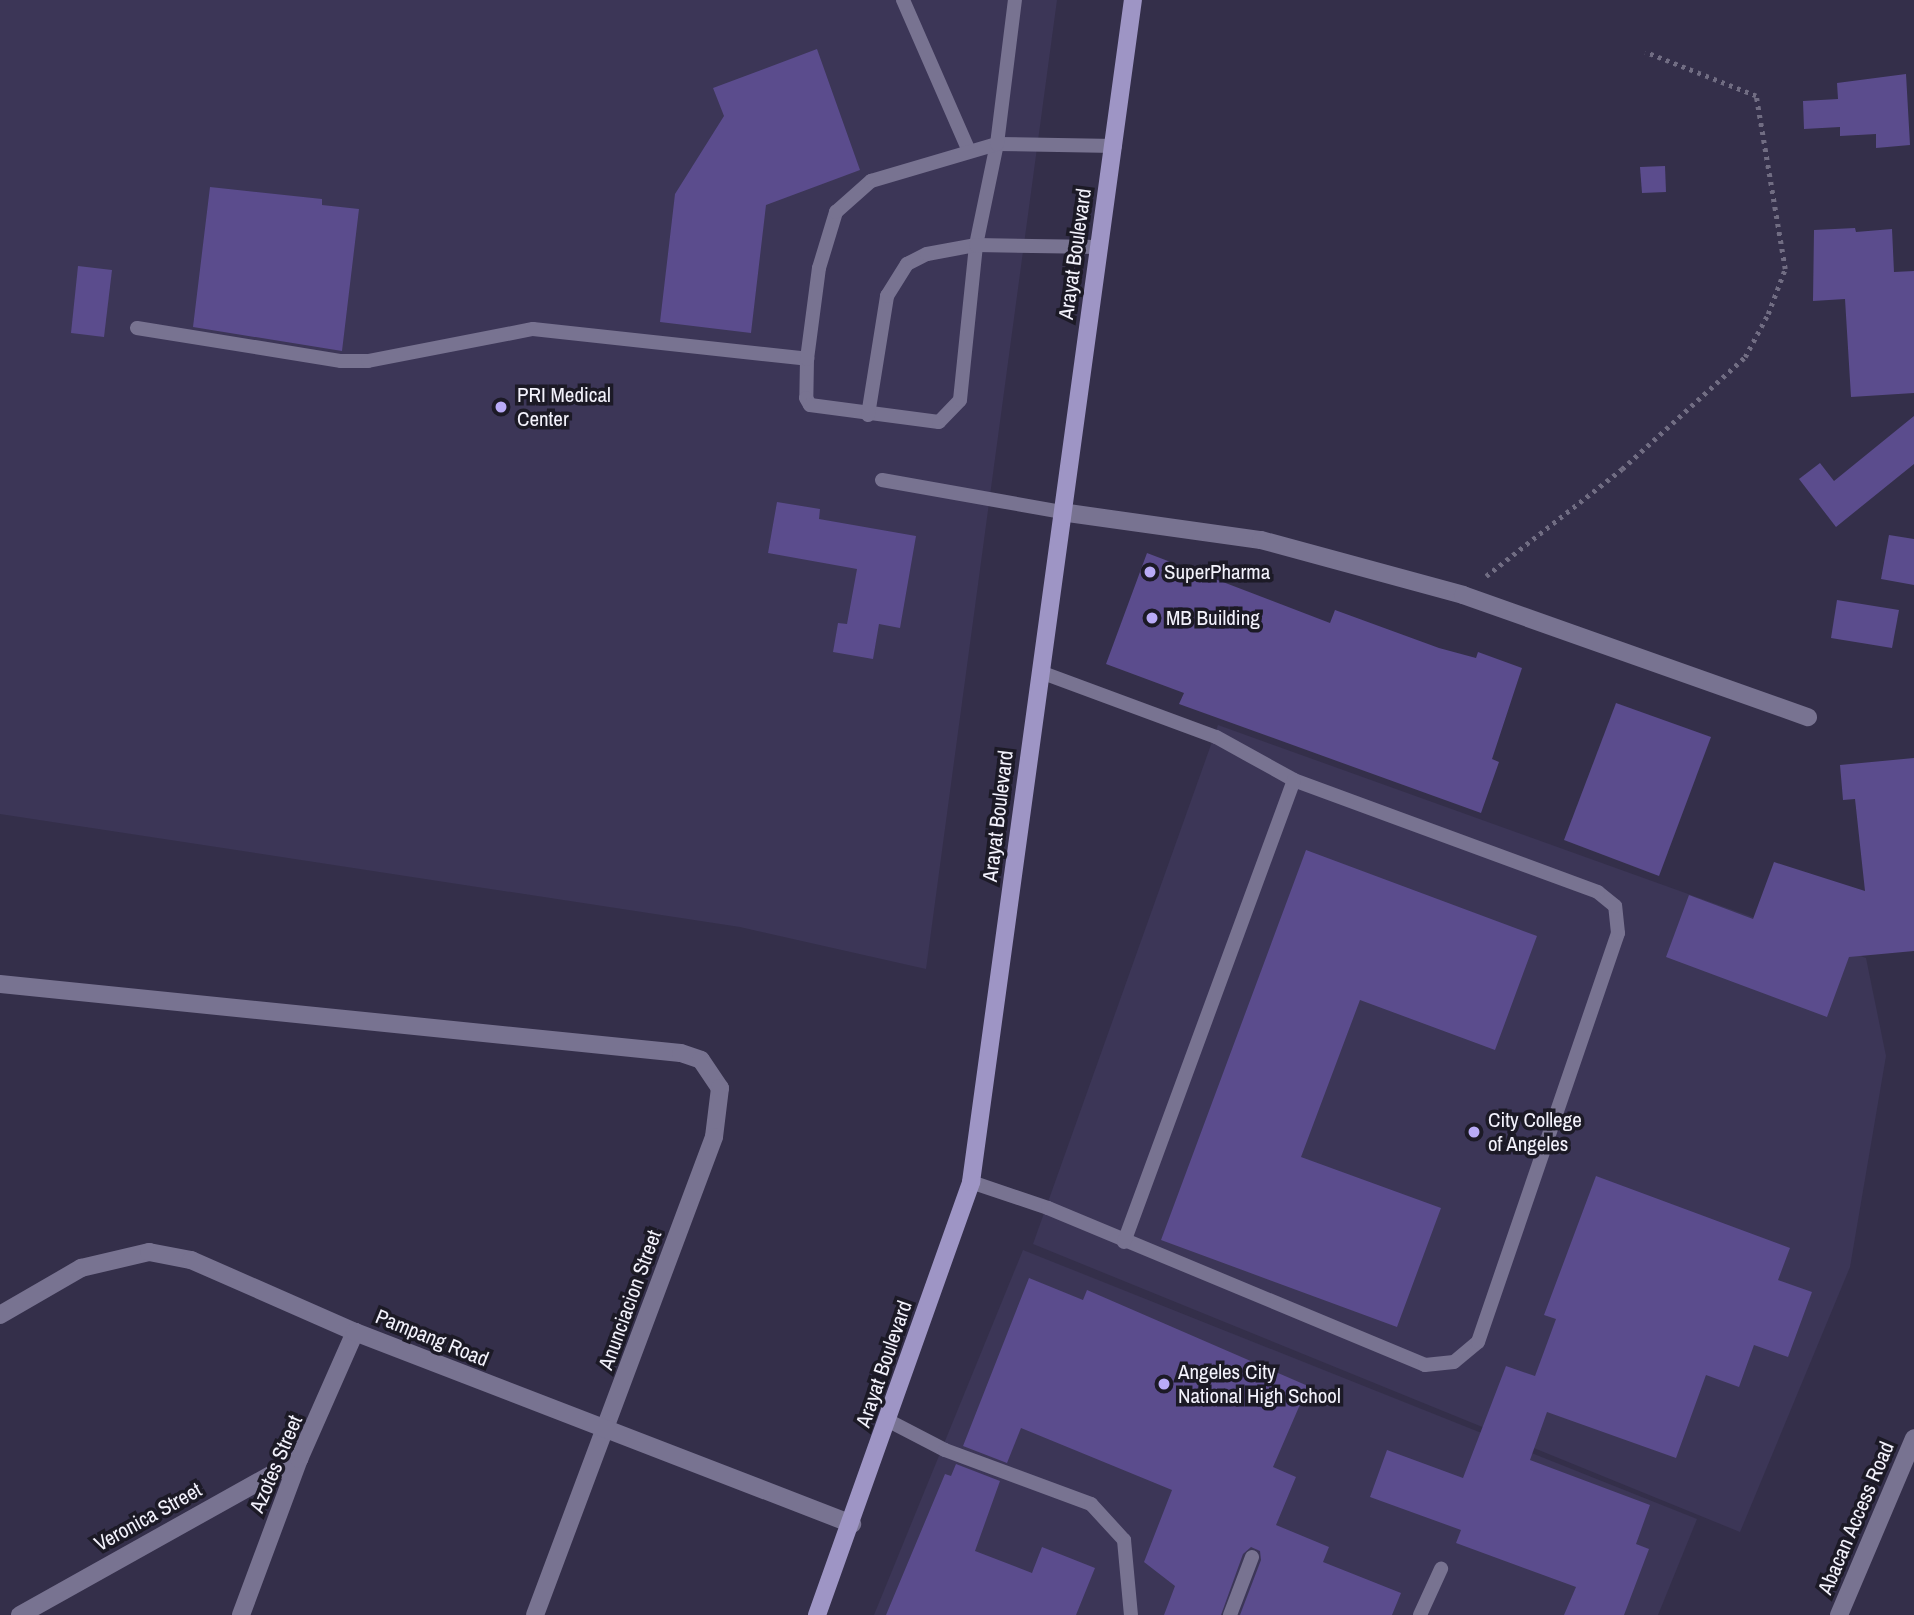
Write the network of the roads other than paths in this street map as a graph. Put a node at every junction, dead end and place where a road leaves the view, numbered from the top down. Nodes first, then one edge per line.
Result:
1 (903, 0) edge
2 (1015, 0) edge
3 (1133, 0) edge
4 (997, 144) junction
5 (1115, 146) junction
6 (968, 149) junction
7 (976, 245) junction
8 (1099, 247) junction
9 (137, 328) dead end
10 (807, 359) junction
11 (869, 415) junction
12 (882, 480) dead end
13 (1061, 512) junction
14 (1040, 672) junction
15 (1808, 717) dead end
16 (1294, 780) junction
17 (0, 984) edge
18 (971, 1181) junction
19 (1124, 1242) junction
20 (0, 1315) edge
21 (355, 1332) junction
22 (889, 1421) junction
23 (607, 1432) junction
24 (1914, 1438) edge
25 (299, 1459) junction
26 (852, 1524) junction
27 (1252, 1557) dead end
28 (1441, 1569) dead end
29 (20, 1615) edge
30 (241, 1615) edge
31 (535, 1615) edge
32 (817, 1615) edge
33 (1131, 1615) edge
34 (1230, 1615) edge
35 (1420, 1615) edge
36 (1839, 1615) edge

1 - 6 lane
2 - 4 lane
3 - 5 main road, Arayat Boulevard
4 - 5 lane
4 - 6 lane
4 - 7 lane
5 - 8 main road, Arayat Boulevard
6 - 10 lane
7 - 8 lane
7 - 11 lane
7 - 11 lane
8 - 13 main road, Arayat Boulevard
9 - 10 lane
10 - 11 lane
12 - 13 lane
13 - 14 main road, Arayat Boulevard
13 - 15 street
14 - 16 lane
14 - 18 main road, Arayat Boulevard
16 - 19 lane
16 - 19 lane
17 - 23 street, Anunciacion Street
18 - 19 lane
18 - 22 main road, Arayat Boulevard
20 - 21 street, Pampang Road
21 - 23 street, Pampang Road
21 - 25 street, Azotes Street
22 - 26 main road, Arayat Boulevard
22 - 33 lane
23 - 26 street, Pampang Road
23 - 31 street, Anunciacion Street
24 - 36 street, Abacan Access Road
25 - 29 street, Veronica Street
25 - 30 street, Azotes Street
26 - 32 main road, Arayat Boulevard
27 - 34 lane
28 - 35 lane

